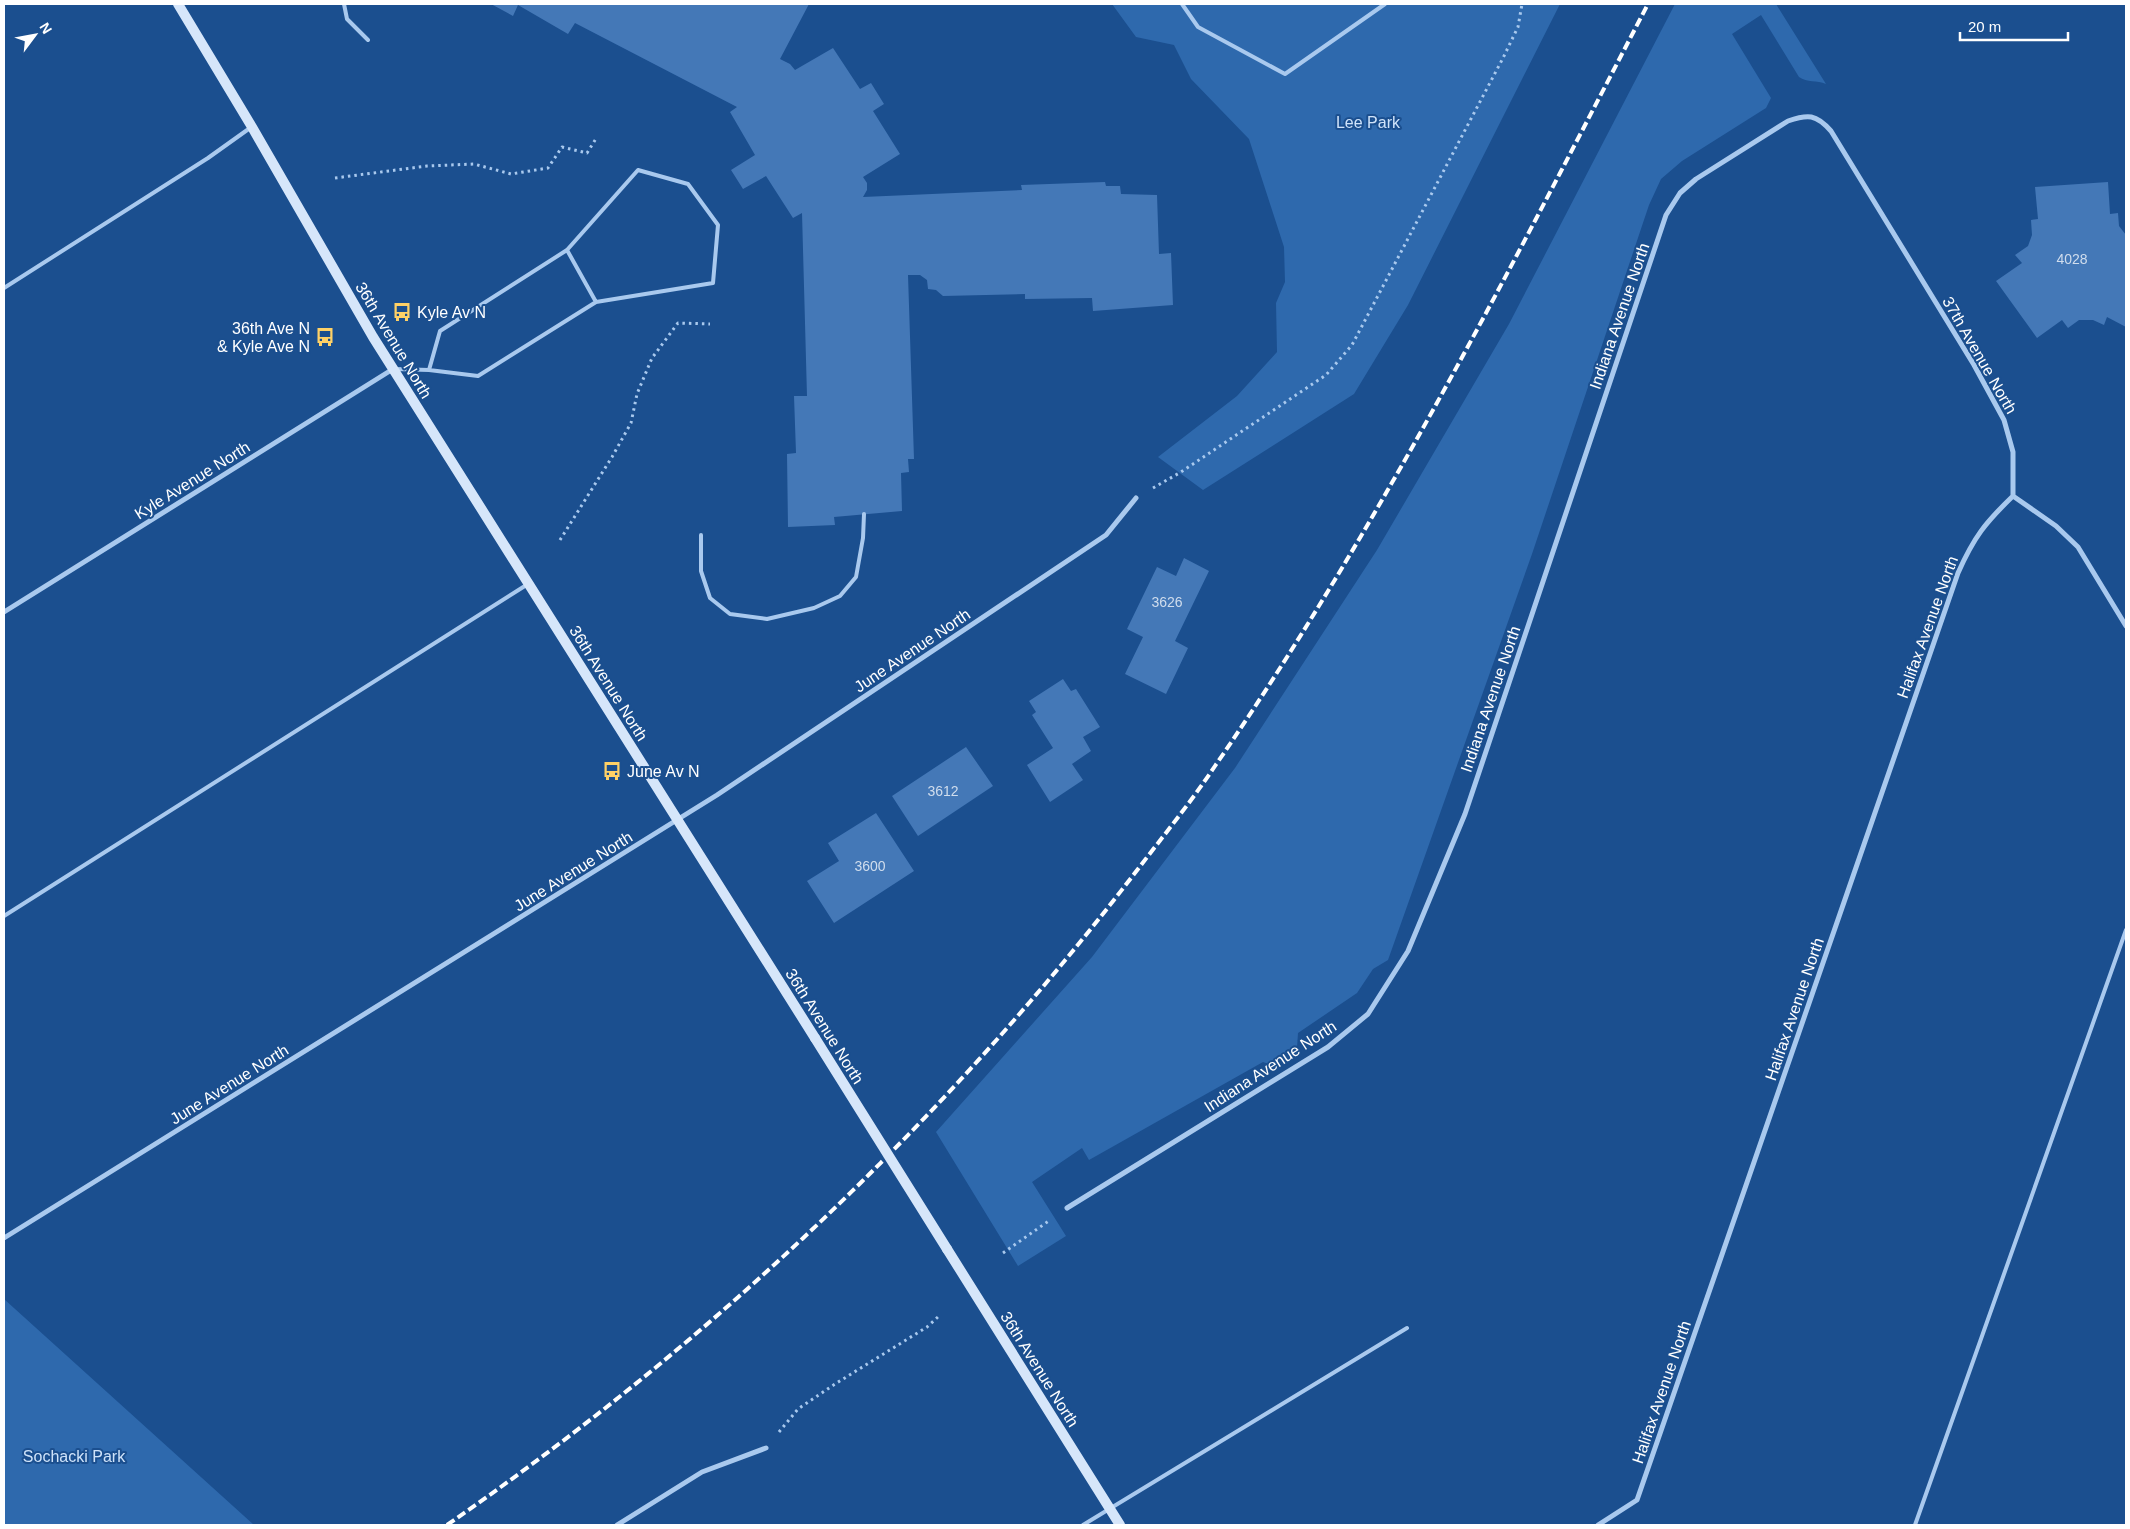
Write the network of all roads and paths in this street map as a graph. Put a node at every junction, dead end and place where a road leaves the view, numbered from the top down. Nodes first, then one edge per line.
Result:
1 (178, 4) edge
2 (344, 4) edge
3 (1182, 4) edge
4 (1385, 4) edge
5 (1522, 4) edge
6 (368, 40) dead end
7 (1814, 117) joint
8 (252, 127) junction
9 (597, 137) dead end
10 (335, 178) dead end
11 (567, 250) junction
12 (4, 288) edge
13 (596, 302) junction
14 (710, 324) dead end
15 (393, 369) junction
16 (429, 370) junction
17 (2013, 496) junction
18 (1136, 498) joint
19 (864, 514) dead end
20 (700, 535) dead end
21 (560, 540) dead end
22 (528, 584) junction
23 (4, 612) edge
24 (2126, 626) edge
25 (677, 820) junction
26 (4, 916) edge
27 (2126, 930) edge
28 (1067, 1208) joint
29 (4, 1238) edge
30 (1003, 1253) dead end
31 (939, 1316) dead end
32 (1406, 1328) dead end
33 (766, 1448) joint
34 (1110, 1509) junction
35 (617, 1525) edge
36 (1083, 1525) edge
37 (1120, 1525) edge
38 (1598, 1525) edge
39 (1915, 1525) edge

1 - 8 street, 36th Avenue North
2 - 6 lane
3 - 4 lane
5 - 18 path
7 - 17 street, 37th Avenue North
7 - 28 street, Indiana Avenue North
8 - 12 lane
8 - 15 street, 36th Avenue North
9 - 10 path
11 - 13 lane
11 - 13 lane
11 - 16 lane
13 - 16 lane
14 - 21 path
15 - 16 lane
15 - 22 street, 36th Avenue North
15 - 23 street, Kyle Avenue North
17 - 24 street
17 - 38 street, Halifax Avenue North
18 - 25 street, June Avenue North
19 - 20 lane
22 - 25 street, 36th Avenue North
22 - 26 lane
25 - 29 street, June Avenue North
25 - 34 street, 36th Avenue North, bridge
27 - 39 lane
28 - 30 path
31 - 33 path
32 - 34 lane
33 - 35 street
34 - 36 lane
34 - 37 street, 36th Avenue North

